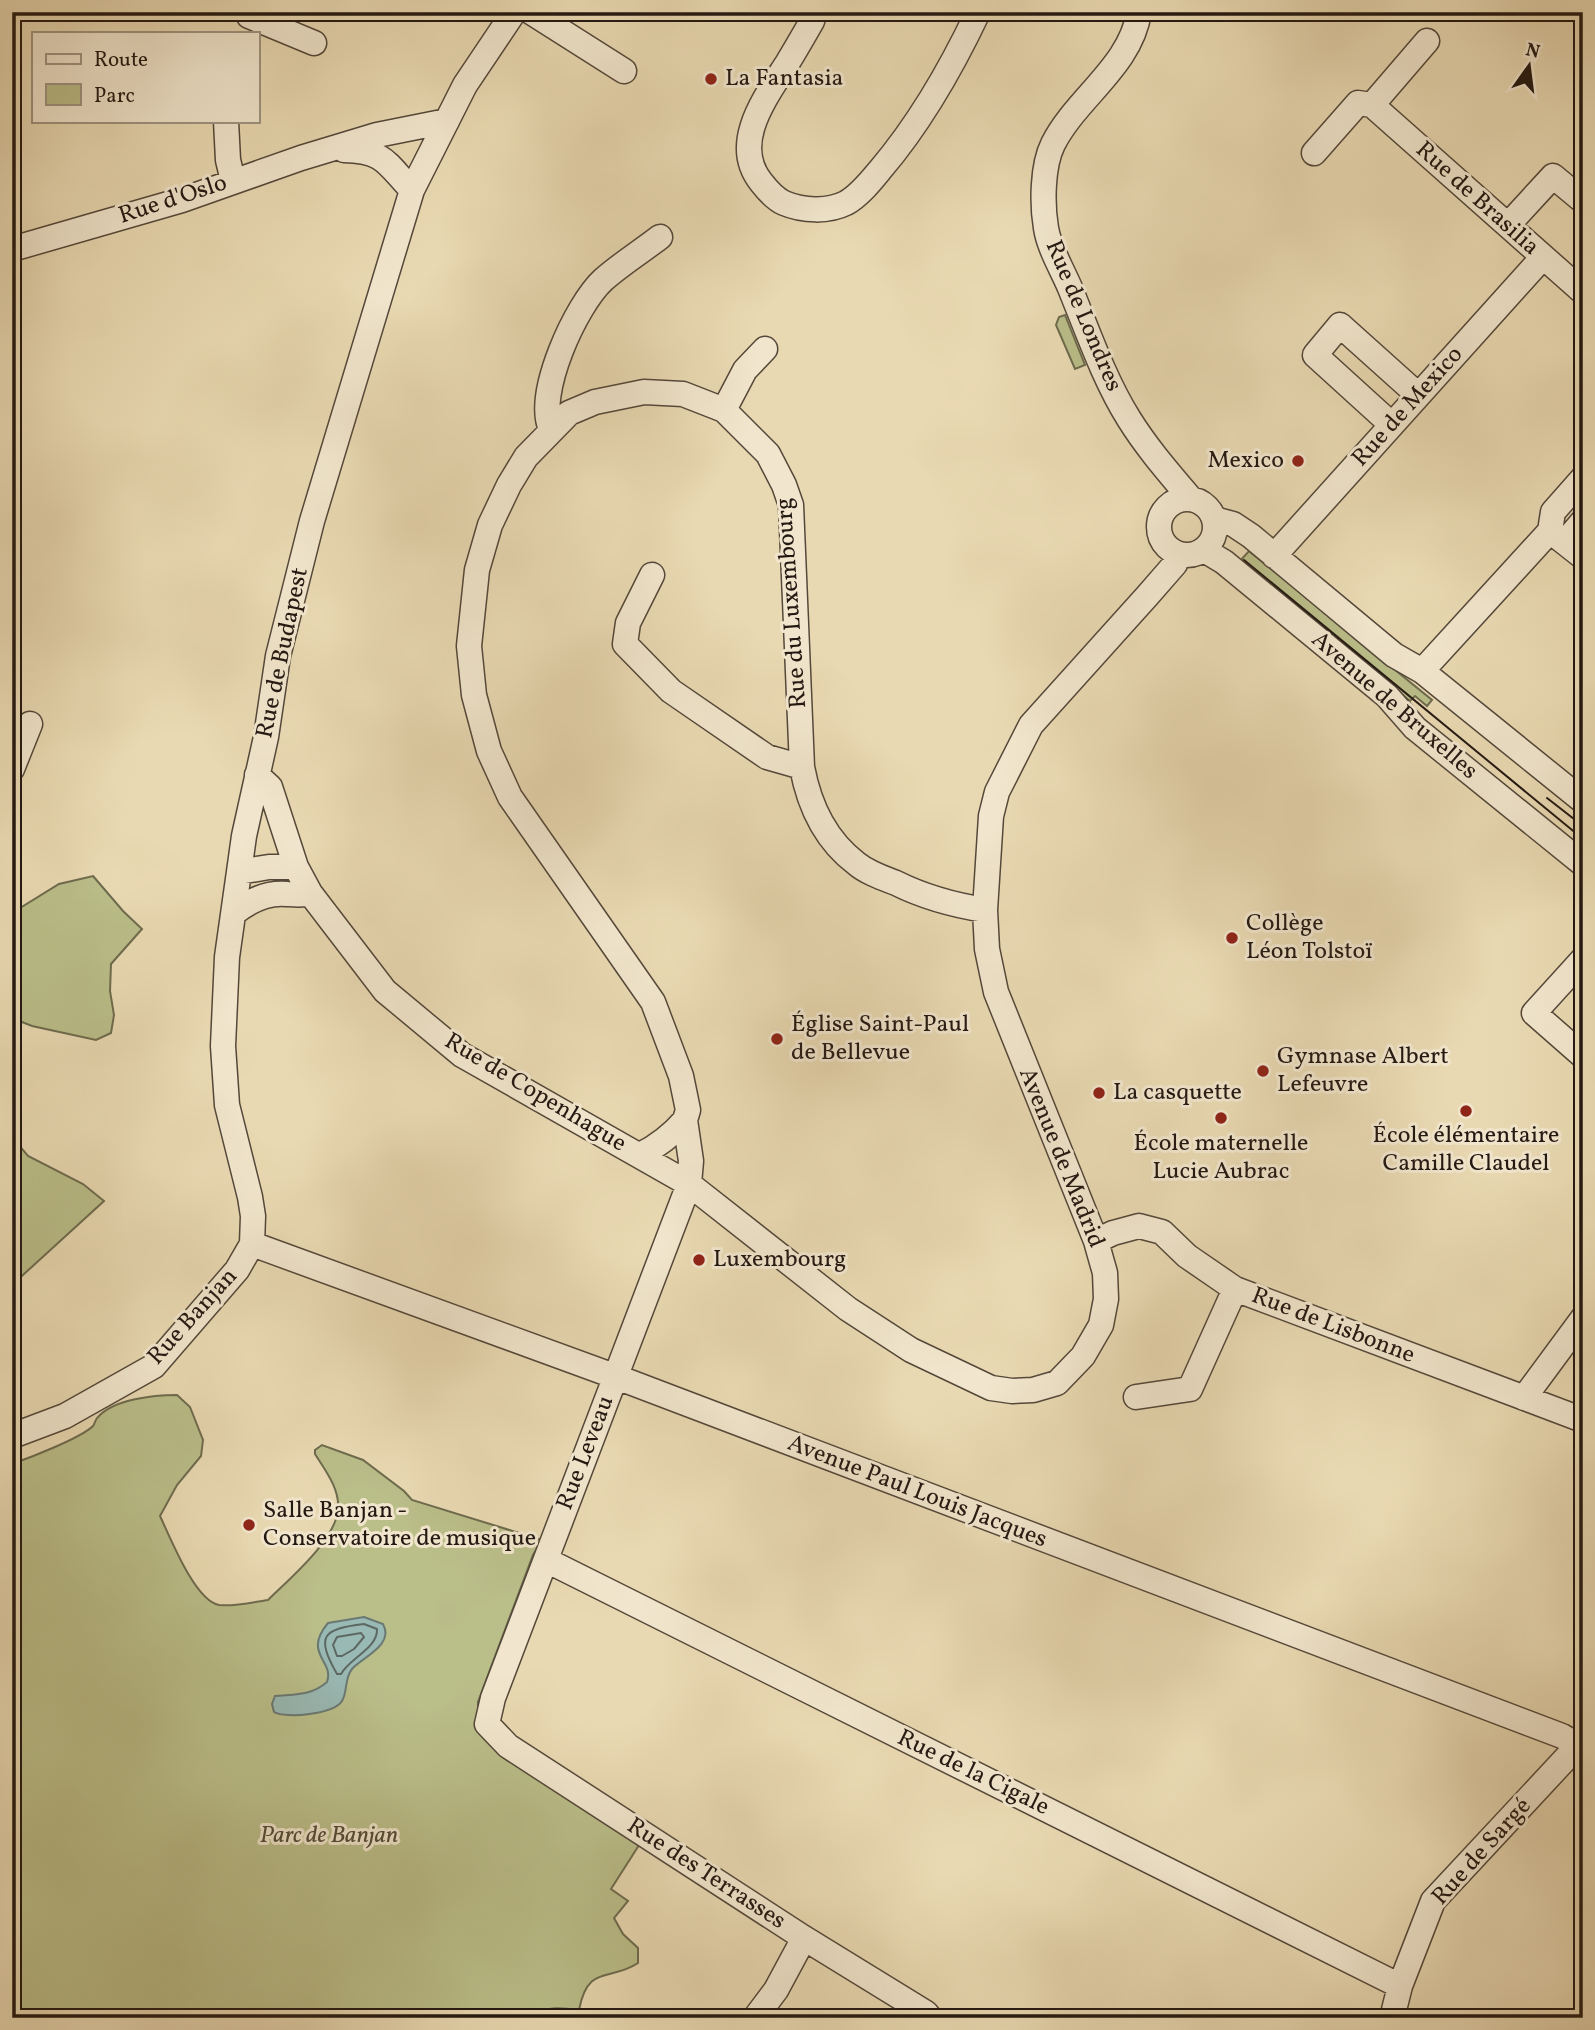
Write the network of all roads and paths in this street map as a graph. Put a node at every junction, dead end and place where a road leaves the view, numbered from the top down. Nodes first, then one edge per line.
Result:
1 (514, 12) edge
2 (531, 12) edge
3 (815, 12) edge
4 (978, 12) edge
5 (1139, 12) edge
6 (248, 20) edge
7 (1427, 41) dead end
8 (314, 43) dead end
9 (624, 71) dead end
10 (1372, 104) junction
11 (447, 121) junction
12 (226, 122) edge
13 (333, 150) junction
14 (1314, 153) dead end
15 (233, 181) junction
16 (412, 190) junction
17 (1583, 201) edge
18 (1508, 225) junction
19 (660, 237) dead end
20 (12, 248) edge
21 (1543, 257) junction
22 (1582, 289) edge
23 (765, 349) dead end
24 (1418, 395) junction
25 (724, 410) junction
26 (1392, 425) junction
27 (551, 429) junction
28 (1583, 478) edge
29 (1191, 499) junction
30 (1214, 519) junction
31 (1583, 521) edge
32 (1566, 543) edge
33 (1204, 550) junction
34 (1177, 553) junction
35 (1274, 556) junction
36 (652, 575) dead end
37 (1422, 671) junction
38 (30, 724) dead end
39 (13, 765) edge
40 (802, 767) junction
41 (257, 775) junction
42 (1583, 801) edge
43 (1583, 864) edge
44 (296, 867) junction
45 (239, 872) junction
46 (310, 893) junction
47 (985, 910) junction
48 (234, 913) junction
49 (1583, 959) edge
50 (1583, 1056) edge
51 (685, 1120) junction
52 (640, 1155) junction
53 (690, 1184) junction
54 (1096, 1241) junction
55 (252, 1244) junction
56 (1240, 1291) junction
57 (1583, 1318) edge
58 (614, 1376) junction
59 (1516, 1395) junction
60 (1136, 1397) dead end
61 (1583, 1420) edge
62 (12, 1436) edge
63 (545, 1560) junction
64 (487, 1724) joint
65 (1581, 1743) edge
66 (804, 1938) junction
67 (1400, 1986) junction
68 (755, 2018) edge
69 (930, 2018) edge
70 (1392, 2018) edge

1 - 11 street, Rue de Budapest
2 - 9 street
3 - 4 street
5 - 29 street, Rue de Londres
6 - 8 street
7 - 10 street
10 - 14 street
10 - 18 street, Rue de Brasilia
11 - 13 street, Rue d'Oslo
11 - 16 street, Rue de Budapest
12 - 15 street
13 - 15 street, Rue d'Oslo
13 - 16 street, Rue d'Oslo
15 - 20 street, Rue d'Oslo
16 - 41 street, Rue de Budapest
17 - 18 street
18 - 21 street, Rue de Brasilia
19 - 27 street
21 - 22 street, Rue de Brasilia
21 - 24 street, Rue de Mexico
23 - 25 street
24 - 26 street, Rue de Mexico
24 - 26 street
25 - 27 street, Rue du Luxembourg
25 - 40 street, Rue du Luxembourg
26 - 35 street, Rue de Mexico
27 - 51 street, Rue du Luxembourg
28 - 32 street
29 - 30 street
29 - 34 street
30 - 33 street
30 - 35 street, Avenue de Bruxelles
31 - 32 street
32 - 37 street
33 - 34 street
33 - 43 street, Avenue de Bruxelles
34 - 47 street, Avenue de Madrid
35 - 37 street, Avenue de Bruxelles
36 - 40 street
37 - 42 street, Avenue de Bruxelles
38 - 39 street
40 - 47 street, Rue du Luxembourg
41 - 44 street, Rue de Copenhague
41 - 45 street, Rue de Budapest
44 - 45 street
44 - 46 street, Rue de Copenhague
45 - 48 street, Rue de Budapest
46 - 48 street
46 - 52 street, Rue de Copenhague
47 - 54 street, Avenue de Madrid
48 - 55 street, Rue de Budapest
49 - 50 street
51 - 52 street
51 - 53 street, Rue du Luxembourg
52 - 53 street, Rue de Copenhague
53 - 54 street, Avenue de Madrid
53 - 58 street, Rue Leveau
54 - 56 street, Rue de Lisbonne
55 - 58 street, Avenue Paul Louis Jacques
55 - 62 street, Rue Banjan
56 - 59 street, Rue de Lisbonne
56 - 60 street
57 - 59 street
58 - 63 street, Rue Leveau
58 - 65 street, Avenue Paul Louis Jacques
59 - 61 street, Rue de Lisbonne
63 - 64 street, Rue Leveau
63 - 67 street, Rue de la Cigale
64 - 66 street, Rue des Terrasses
65 - 67 street, Rue de Sargé
66 - 68 street
66 - 69 street, Rue des Terrasses
67 - 70 street, Rue de Sargé

